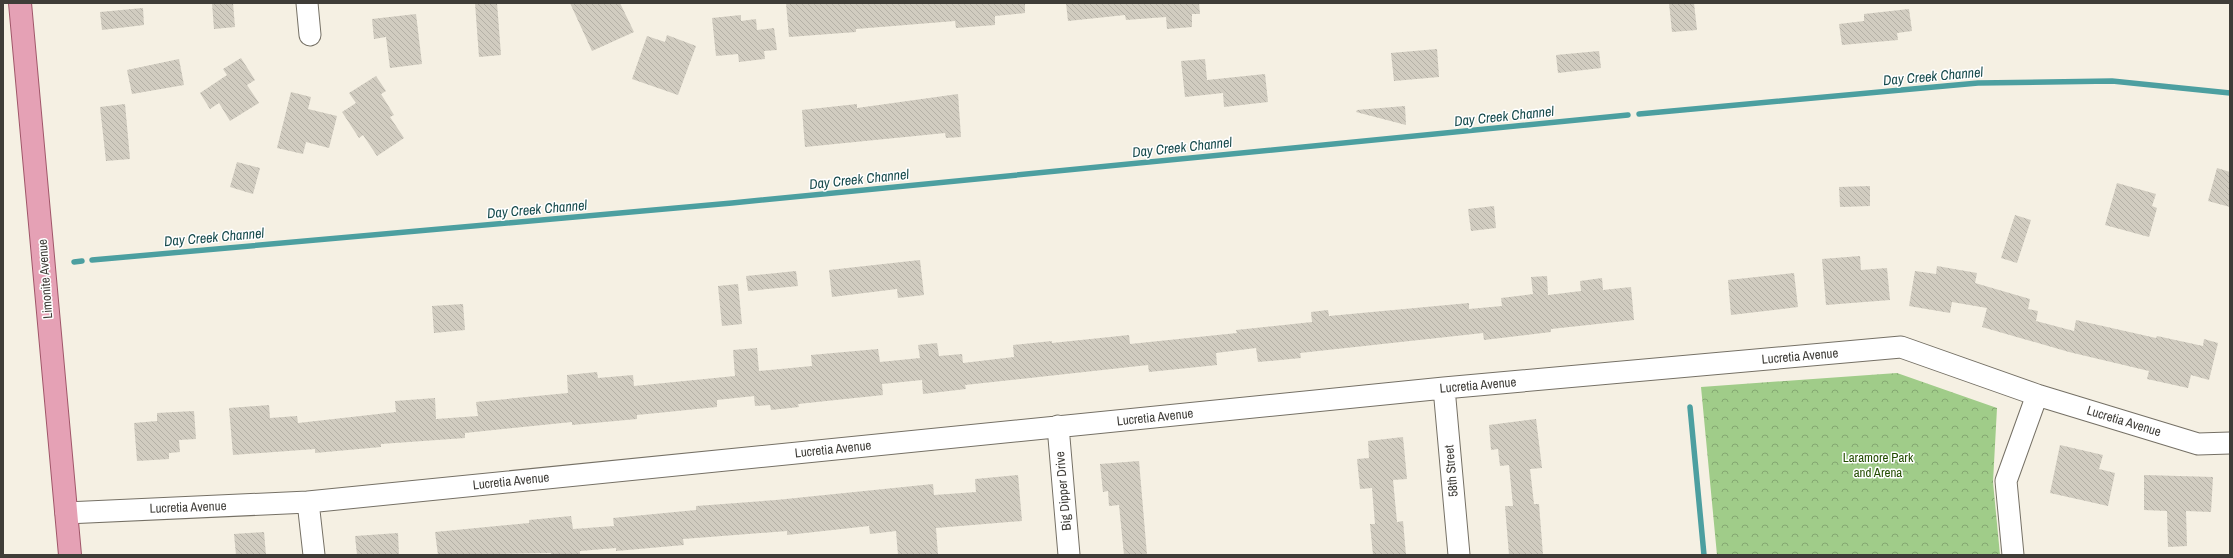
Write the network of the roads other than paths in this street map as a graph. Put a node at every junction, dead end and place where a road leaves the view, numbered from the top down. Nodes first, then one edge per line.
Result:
1 (20, 3) edge
2 (307, 3) edge
3 (310, 35) dead end
4 (1444, 388) junction
5 (2037, 395) junction
6 (1058, 426) junction
7 (2230, 443) edge
8 (308, 502) junction
9 (66, 513) junction
10 (70, 555) edge
11 (314, 555) edge
12 (1069, 555) edge
13 (1459, 555) edge
14 (2013, 555) edge

1 - 9 main road, Limonite Avenue
2 - 3 street
4 - 5 street, Lucretia Avenue
4 - 6 street, Lucretia Avenue
4 - 13 street, 58th Street
5 - 7 street, Lucretia Avenue
5 - 14 street
6 - 8 street, Lucretia Avenue
6 - 12 street, Big Dipper Drive
8 - 9 street, Lucretia Avenue
8 - 11 street
9 - 10 main road, Limonite Avenue

